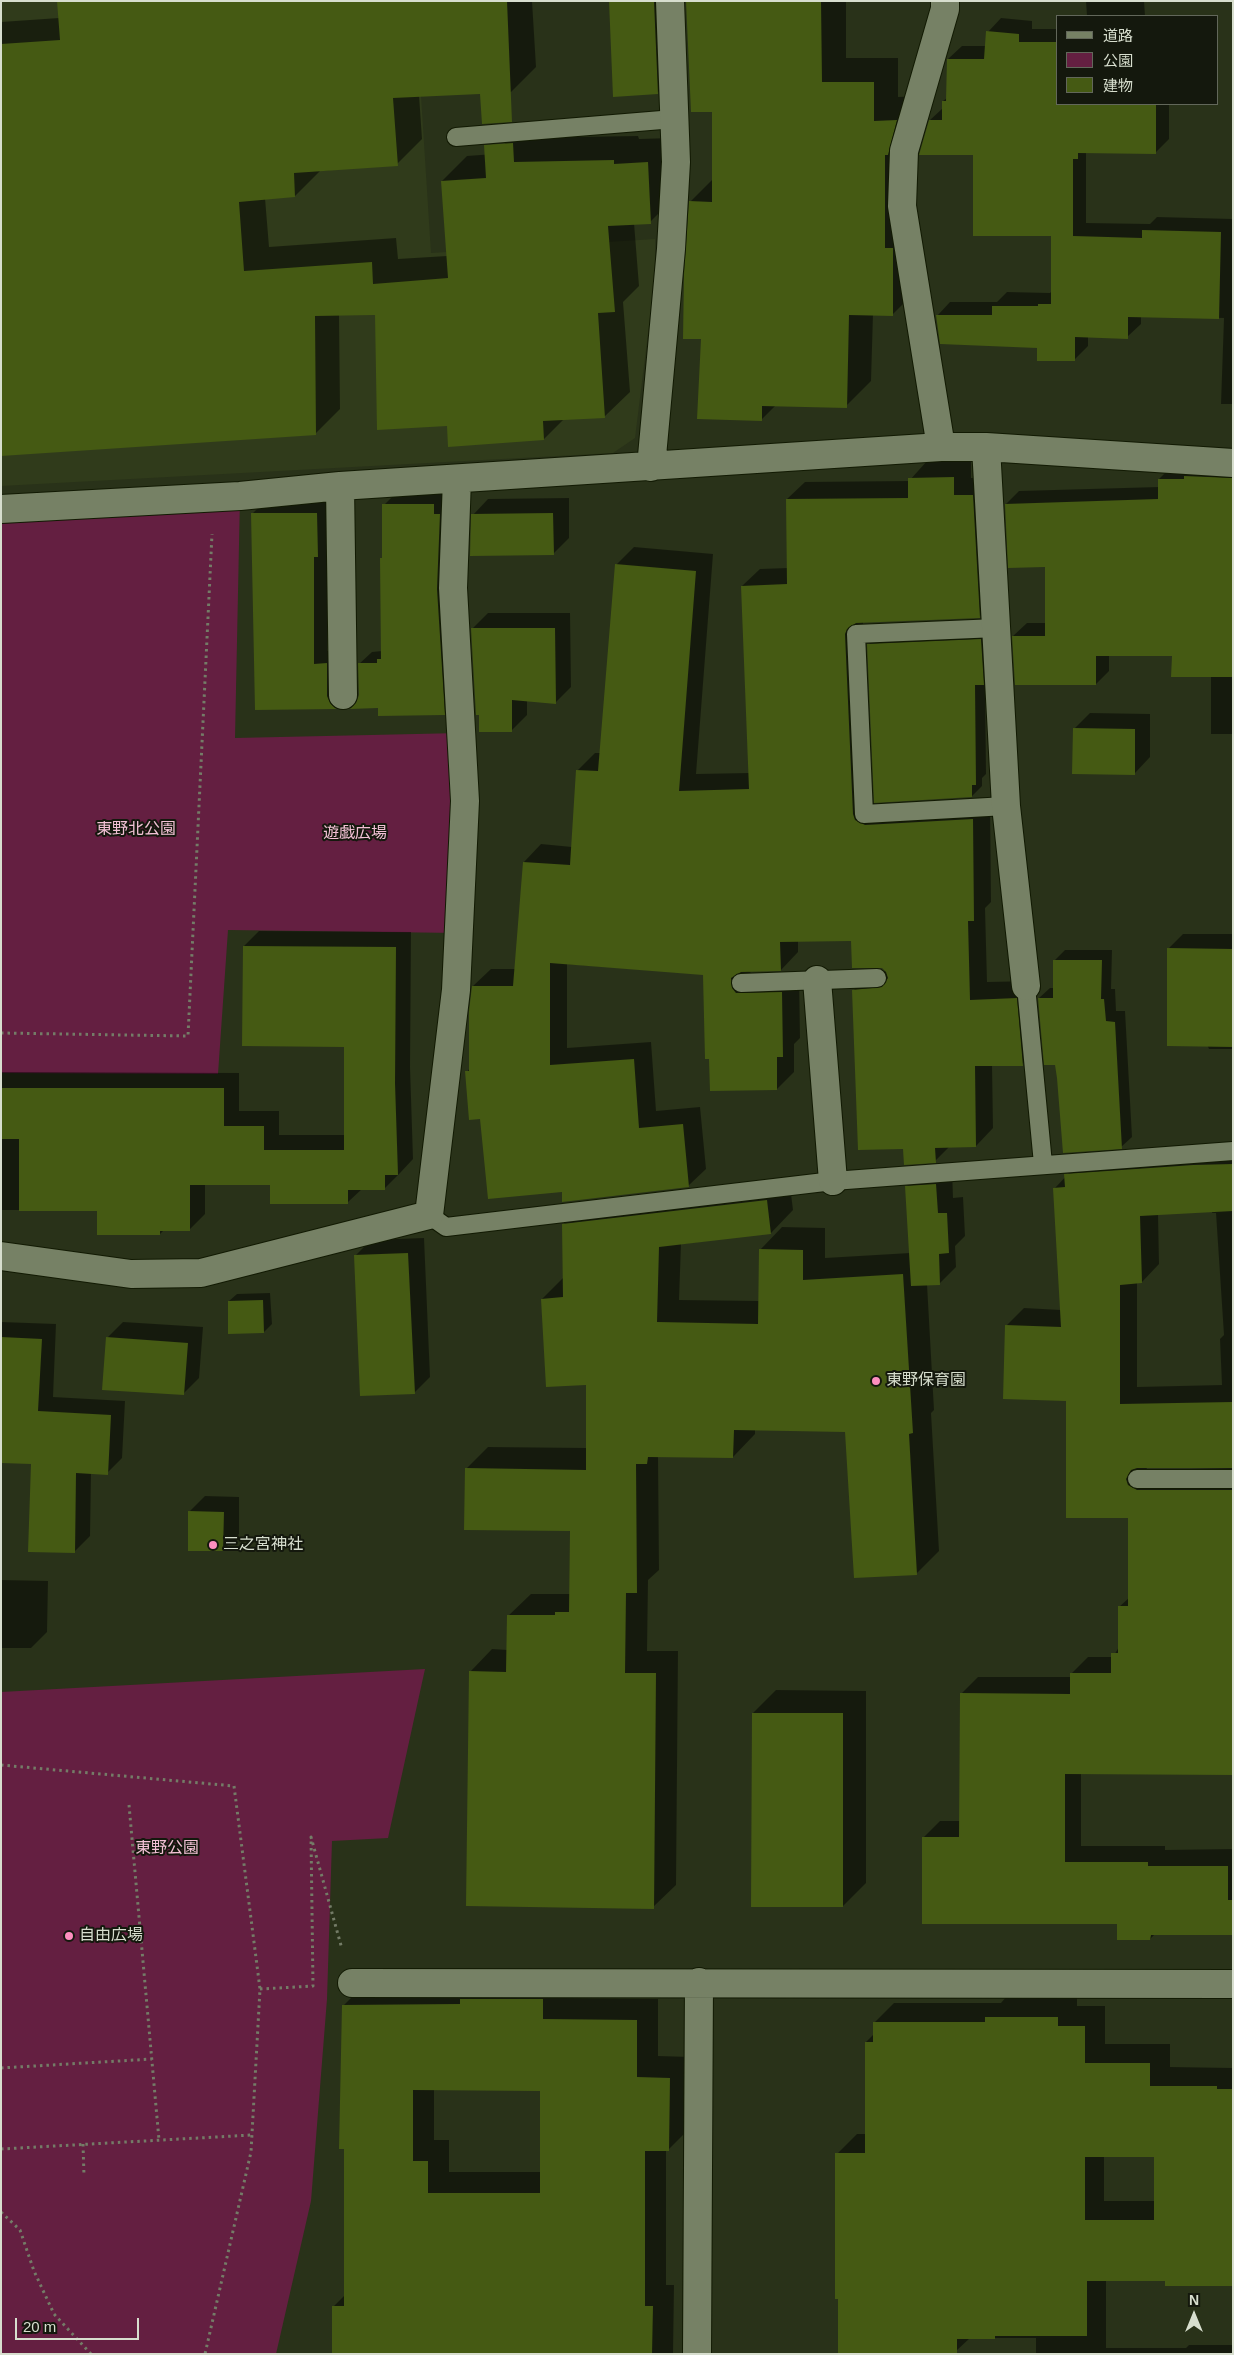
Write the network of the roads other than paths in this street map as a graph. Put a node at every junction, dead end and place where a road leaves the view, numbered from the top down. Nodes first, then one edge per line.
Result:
1 (670, 1) edge
2 (945, 1) edge
3 (674, 119) junction
4 (456, 137) dead end
5 (941, 447) junction
6 (986, 447) junction
7 (1233, 463) edge
8 (651, 467) junction
9 (457, 479) junction
10 (340, 486) junction
11 (1, 509) edge
12 (997, 628) junction
13 (343, 695) dead end
14 (1006, 806) junction
15 (877, 978) dead end
16 (817, 980) junction
17 (740, 983) dead end
18 (1026, 986) joint
19 (1233, 1151) edge
20 (1043, 1164) junction
21 (833, 1181) junction
22 (430, 1215) junction
23 (1, 1256) edge
24 (1137, 1479) dead end
25 (1233, 1479) edge
26 (699, 1982) junction
27 (352, 1983) road end
28 (1233, 1984) edge
29 (697, 2354) edge

1 - 3 street
2 - 5 street
3 - 4 lane
3 - 8 street
5 - 6 street
5 - 8 street
6 - 7 street
6 - 12 street
8 - 9 street
9 - 10 street
9 - 22 street
10 - 11 street
10 - 13 street
12 - 14 street
12 - 14 lane
14 - 18 street
15 - 16 lane
16 - 17 lane
16 - 21 street
18 - 20 lane
19 - 20 lane
20 - 21 lane
21 - 22 lane
22 - 23 street
24 - 25 lane
26 - 27 street
26 - 28 street
26 - 29 street

